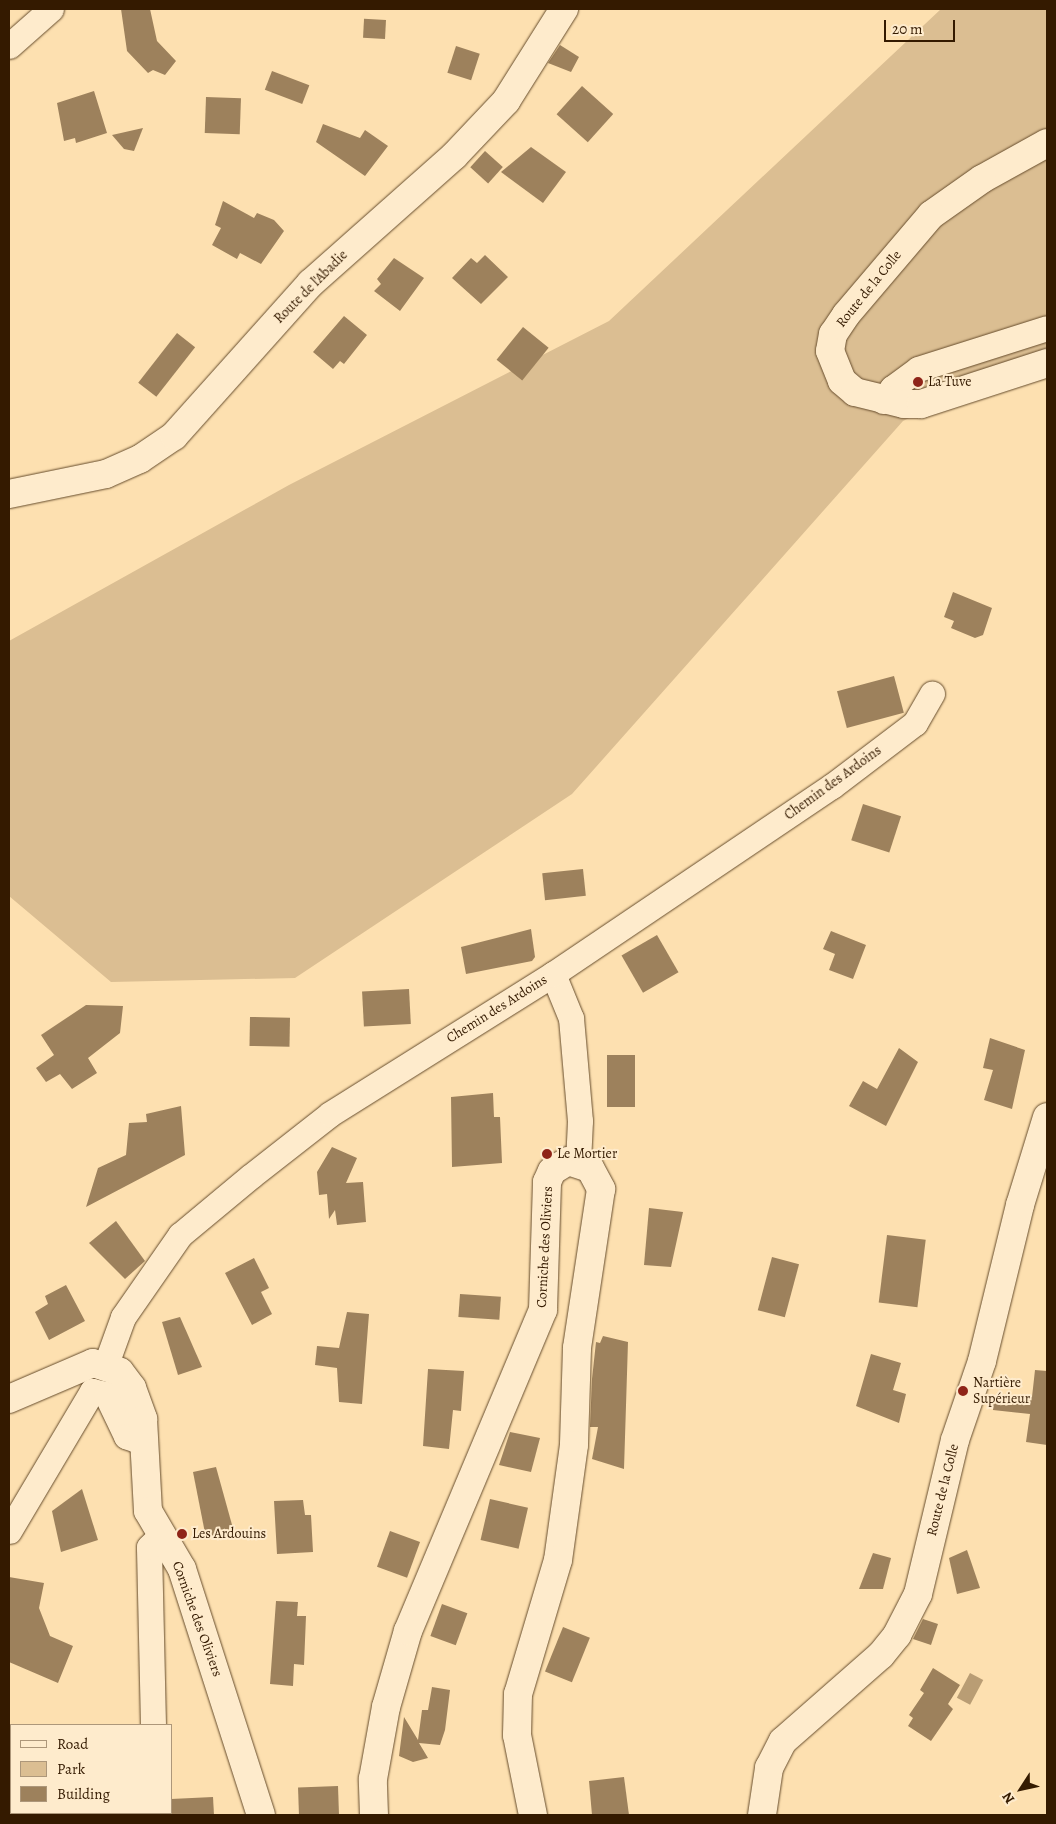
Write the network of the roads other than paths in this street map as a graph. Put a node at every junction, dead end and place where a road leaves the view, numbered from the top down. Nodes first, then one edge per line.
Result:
1 (51, 9) edge
2 (564, 9) edge
3 (9, 46) edge
4 (1047, 143) edge
5 (1047, 328) edge
6 (1047, 363) edge
7 (883, 402) junction
8 (9, 494) edge
9 (932, 694) dead end
10 (553, 974) junction
11 (1047, 1117) edge
12 (578, 1162) junction
13 (106, 1364) junction
14 (9, 1399) edge
15 (142, 1442) junction
16 (9, 1531) edge
17 (160, 1536) junction
18 (153, 1724) edge
19 (262, 1815) edge
20 (374, 1815) edge
21 (533, 1815) edge
22 (762, 1815) edge

1 - 3 street
2 - 8 street, Route de l'Abadie
4 - 7 street, Route de la Colle
5 - 7 street
6 - 7 street, Route de la Colle
9 - 10 street, Chemin des Ardoins
10 - 12 street
10 - 13 street, Chemin des Ardoins
11 - 22 street, Route de la Colle
12 - 20 street, Corniche des Oliviers
12 - 21 street
13 - 14 street
13 - 15 street, Corniche des Oliviers
15 - 16 street
15 - 17 street, Corniche des Oliviers
17 - 18 street
17 - 19 street, Corniche des Oliviers

